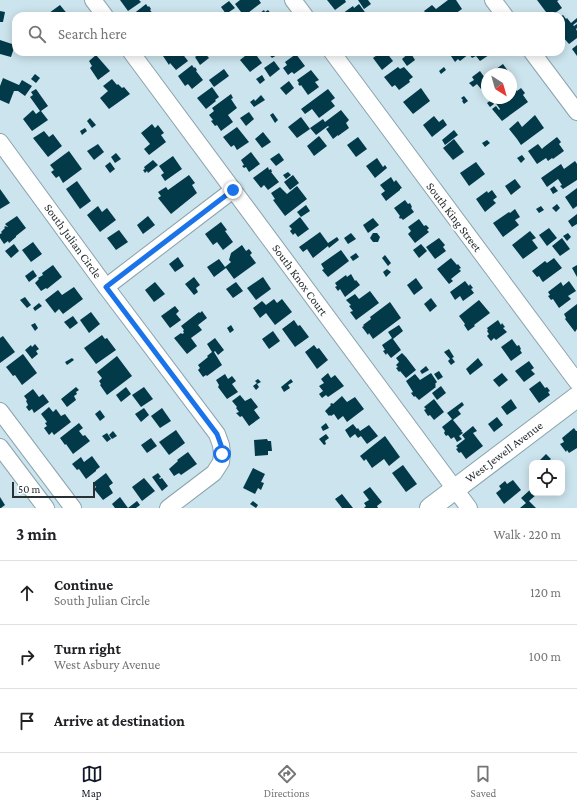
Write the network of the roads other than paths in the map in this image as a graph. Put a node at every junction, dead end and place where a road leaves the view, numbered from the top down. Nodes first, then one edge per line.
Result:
1 (93, 0) edge
2 (293, 0) edge
3 (493, 0) edge
4 (101, 12) edge
5 (302, 12) edge
6 (502, 12) edge
7 (134, 56) edge
8 (335, 56) edge
9 (535, 56) edge
10 (577, 112) edge
11 (0, 142) edge
12 (233, 190) junction
13 (106, 287) junction
14 (577, 382) edge
15 (577, 397) edge
16 (0, 411) edge
17 (0, 447) edge
18 (454, 490) junction
19 (46, 508) edge
20 (73, 508) edge
21 (168, 508) edge
22 (430, 508) edge
23 (469, 508) edge

1 - 4 street
2 - 5 street
3 - 6 street
7 - 12 street, South Knox Court
8 - 14 street, South King Street
9 - 10 street
11 - 13 street, South Julian Circle
12 - 13 street
12 - 18 street, South Knox Court
13 - 21 street, South Julian Circle
15 - 18 main road, West Jewell Avenue
16 - 20 street
17 - 19 street
18 - 22 main road, West Jewell Avenue
18 - 23 street, South Knox Court

